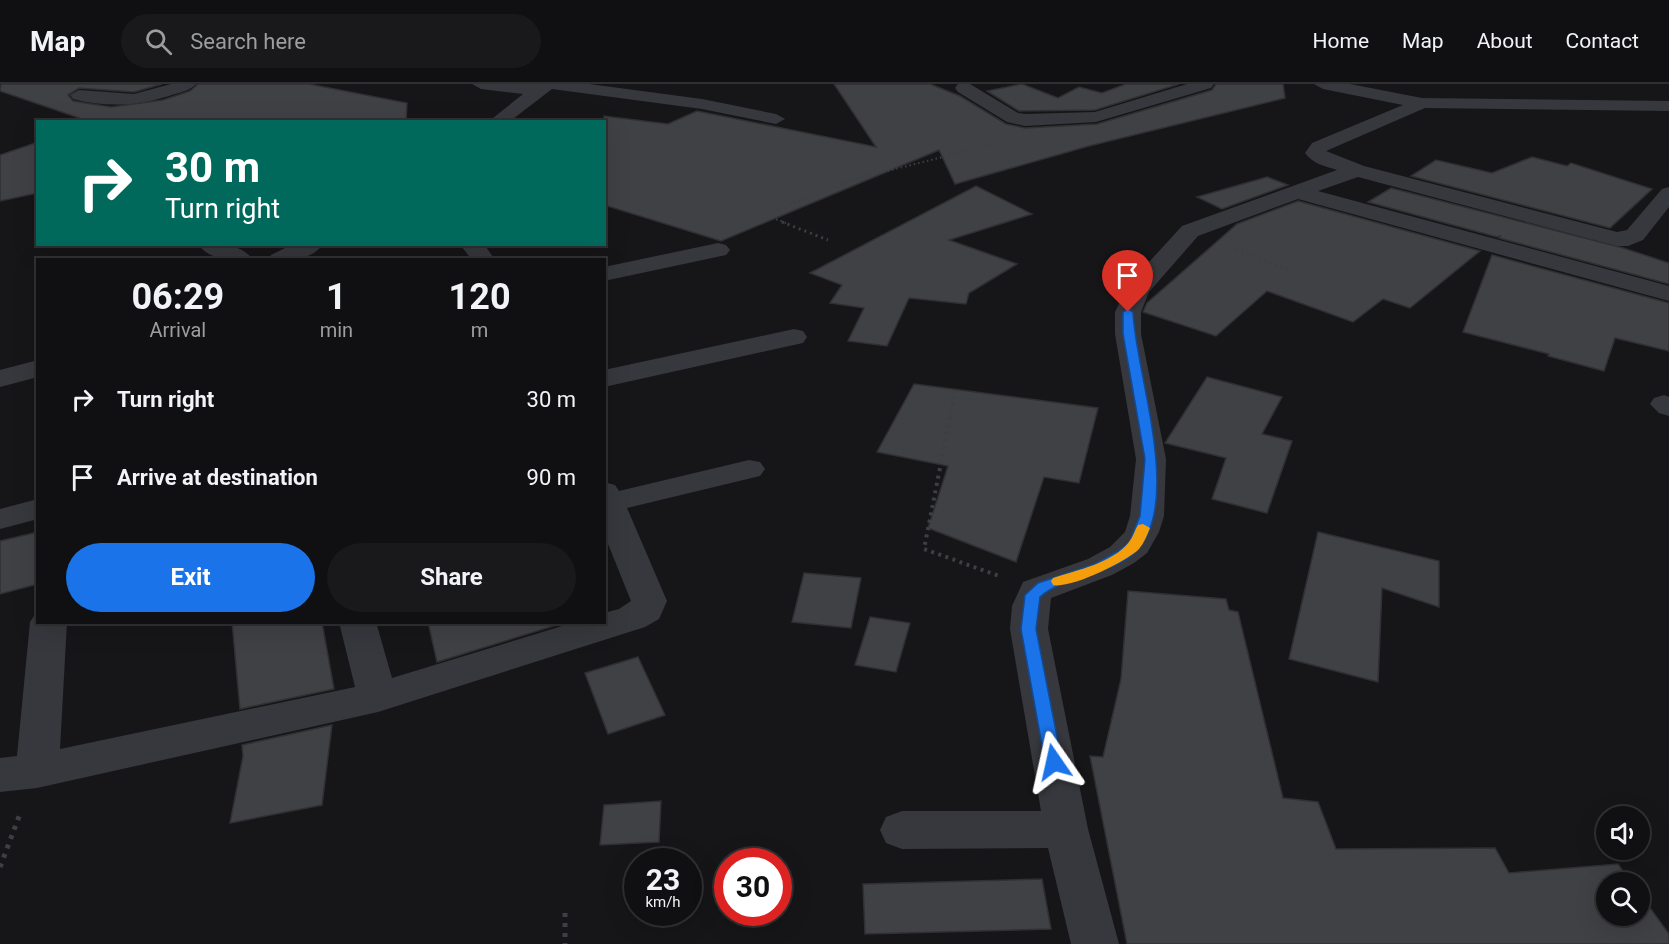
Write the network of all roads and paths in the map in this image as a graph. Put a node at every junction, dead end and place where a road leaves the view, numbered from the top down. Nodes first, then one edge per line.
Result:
1 (187, 84) edge
2 (481, 84) edge
3 (1205, 84) edge
4 (1323, 84) edge
5 (545, 86) edge
6 (964, 88) dead end
7 (79, 95) dead end
8 (1422, 103) junction
9 (1669, 106) edge
10 (776, 119) dead end
11 (500, 120) edge
12 (997, 144) dead end
13 (1357, 170) junction
14 (1296, 192) junction
15 (1669, 193) edge
16 (1190, 231) junction
17 (828, 240) dead end
18 (213, 246) edge
19 (308, 246) edge
20 (718, 250) dead end
21 (238, 258) edge
22 (283, 258) edge
23 (1293, 272) dead end
24 (606, 274) edge
25 (1669, 294) edge
26 (794, 337) dead end
27 (36, 369) edge
28 (0, 379) edge
29 (606, 379) edge
30 (956, 387) dead end
31 (749, 469) dead end
32 (607, 497) edge
33 (36, 510) edge
34 (0, 519) edge
35 (1036, 590) junction
36 (49, 624) edge
37 (358, 624) edge
38 (378, 697) junction
39 (19, 773) edge
40 (1066, 829) junction
41 (902, 830) dead end
42 (0, 867) edge
43 (565, 913) dead end
44 (566, 944) edge
45 (1095, 944) edge

1 - 7 street
2 - 5 street
3 - 6 street
4 - 8 street
5 - 10 street
5 - 11 street
8 - 9 street
8 - 13 street
12 - 17 path
13 - 14 street
13 - 15 street
14 - 16 street
14 - 25 street
16 - 23 path
16 - 35 street
18 - 21 street
19 - 22 street
20 - 24 street
26 - 29 street
27 - 28 street
30 - 35 path
31 - 32 street
32 - 38 street
33 - 34 street
35 - 40 street
36 - 39 street
37 - 38 street
38 - 39 street
39 - 42 path
40 - 41 street
40 - 45 street
43 - 44 path

